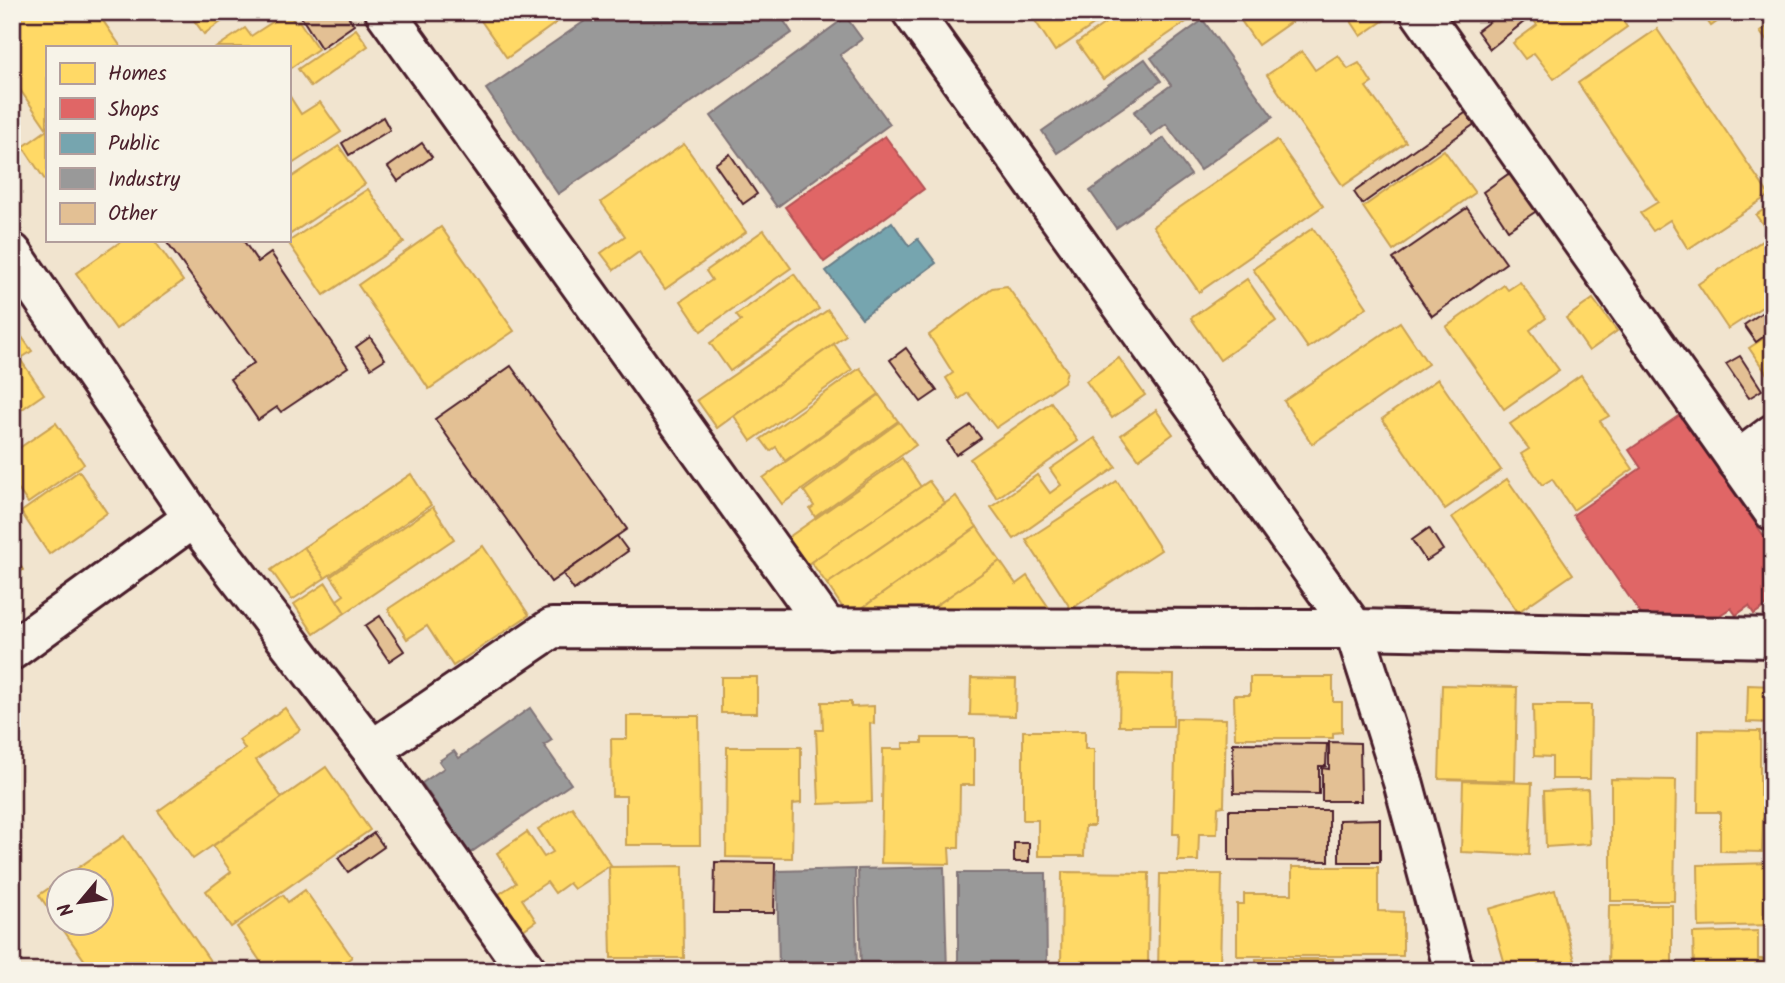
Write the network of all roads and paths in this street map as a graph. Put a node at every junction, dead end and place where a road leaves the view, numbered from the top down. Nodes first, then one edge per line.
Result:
1 (385, 12) edge
2 (912, 12) edge
3 (1420, 12) edge
4 (12, 253) edge
5 (1773, 434) edge
6 (1737, 461) junction
7 (1773, 512) edge
8 (193, 518) junction
9 (828, 629) junction
10 (1354, 629) junction
11 (1773, 638) edge
12 (12, 650) edge
13 (372, 750) junction
14 (527, 971) edge
15 (1454, 971) edge

1 - 9 street
2 - 10 street
3 - 6 street
4 - 8 street
5 - 6 street
6 - 7 street
8 - 12 street
8 - 13 street
9 - 10 street
9 - 13 street
10 - 11 street
10 - 15 street
13 - 14 street

